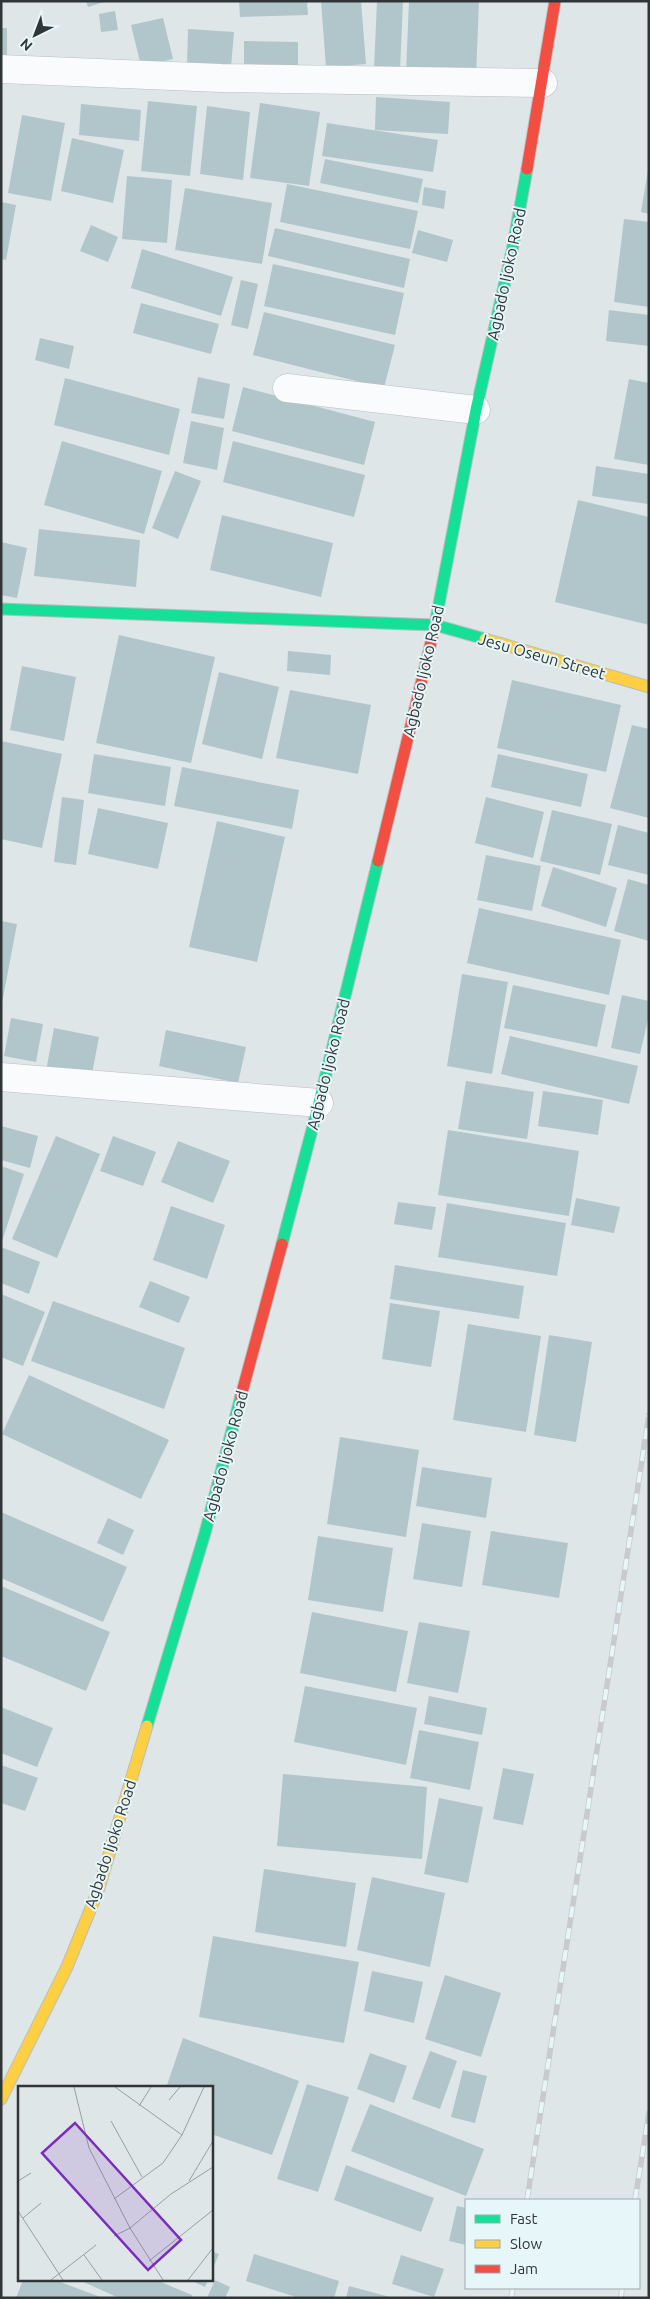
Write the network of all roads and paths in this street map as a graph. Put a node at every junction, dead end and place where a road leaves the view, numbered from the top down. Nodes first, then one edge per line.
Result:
1 (555, 1) edge
2 (1, 69) edge
3 (543, 84) junction
4 (287, 388) dead end
5 (476, 410) junction
6 (1, 609) edge
7 (435, 625) junction
8 (649, 687) edge
9 (1, 1078) edge
10 (318, 1103) junction
11 (1, 2099) edge

1 - 3 street, Agbado Ijoko Road
2 - 3 street
3 - 5 street, Agbado Ijoko Road
4 - 5 street
5 - 7 street, Agbado Ijoko Road
6 - 7 street, Jesu Oseun Street
7 - 8 street, Jesu Oseun Street
7 - 10 street, Agbado Ijoko Road
9 - 10 street
10 - 11 street, Agbado Ijoko Road

